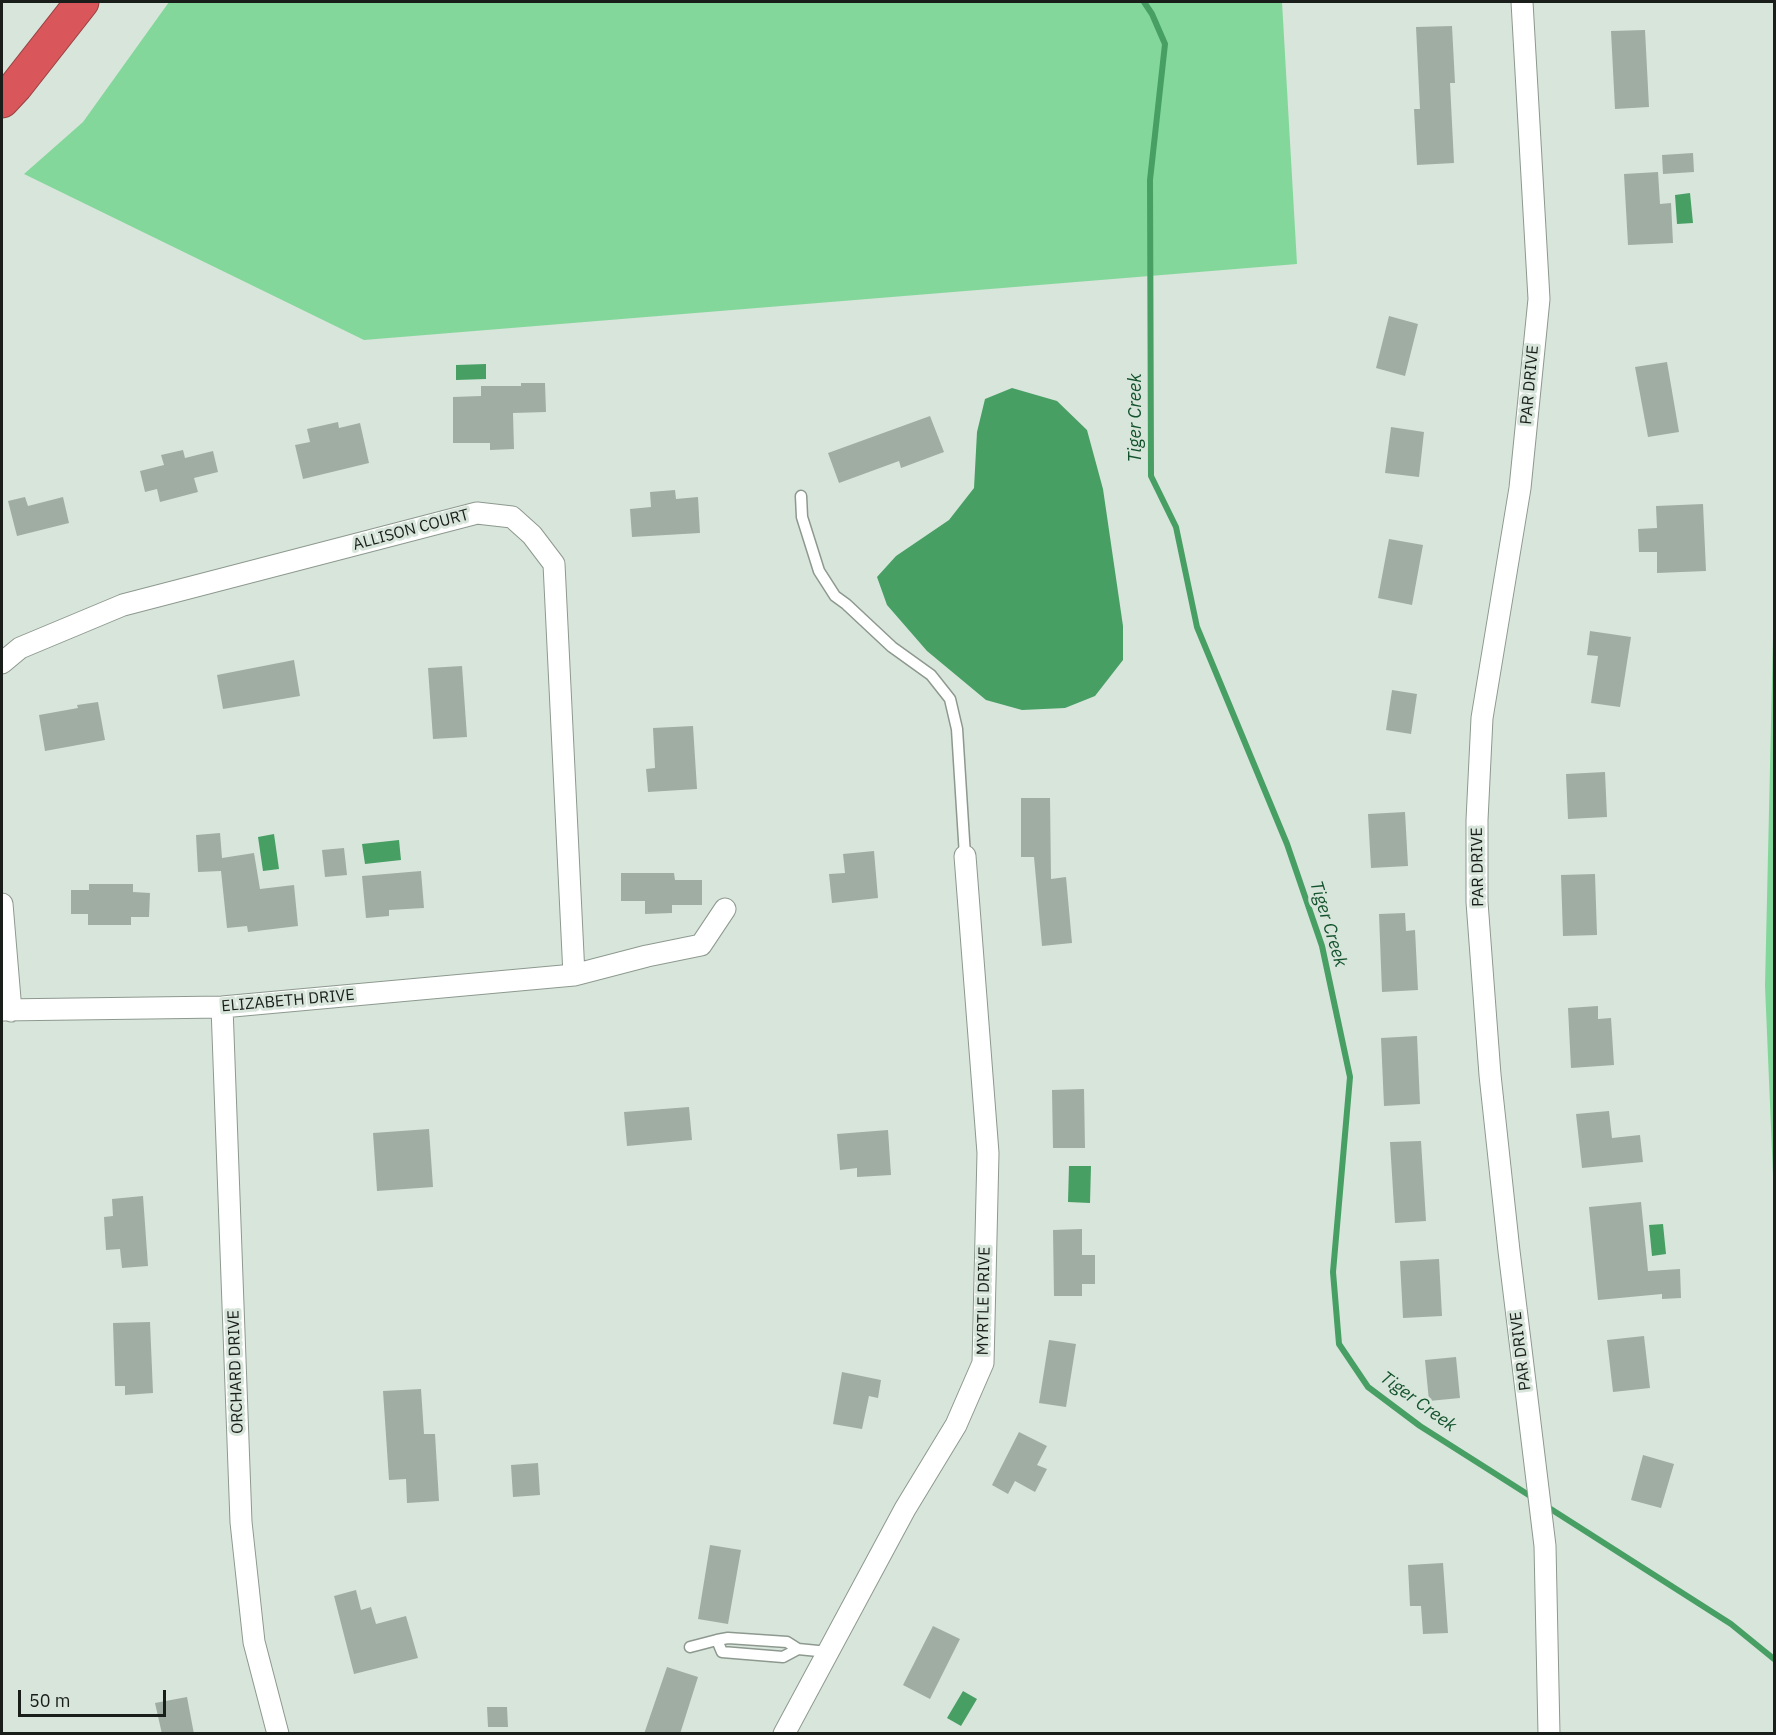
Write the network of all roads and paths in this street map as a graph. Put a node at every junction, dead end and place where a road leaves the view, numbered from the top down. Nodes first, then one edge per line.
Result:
1 (82, 2) edge
2 (1522, 2) edge
3 (2, 101) edge
4 (801, 496) dead end
5 (2, 663) edge
6 (965, 856) joint
7 (2, 904) edge
8 (725, 909) dead end
9 (574, 975) junction
10 (222, 1007) junction
11 (6, 1011) edge
12 (690, 1647) dead end
13 (828, 1652) junction
14 (278, 1734) edge
15 (784, 1734) edge
16 (1549, 1734) edge

1 - 3 highway
2 - 16 street, PAR DRIVE
4 - 6 lane
5 - 9 street, ALLISON COURT
6 - 13 street, MYRTLE DRIVE
7 - 11 street
8 - 9 street, ELIZABETH DRIVE
9 - 10 street, ELIZABETH DRIVE
10 - 11 street, ELIZABETH DRIVE
10 - 14 street, ORCHARD DRIVE
12 - 13 lane
13 - 15 street, MYRTLE DRIVE

